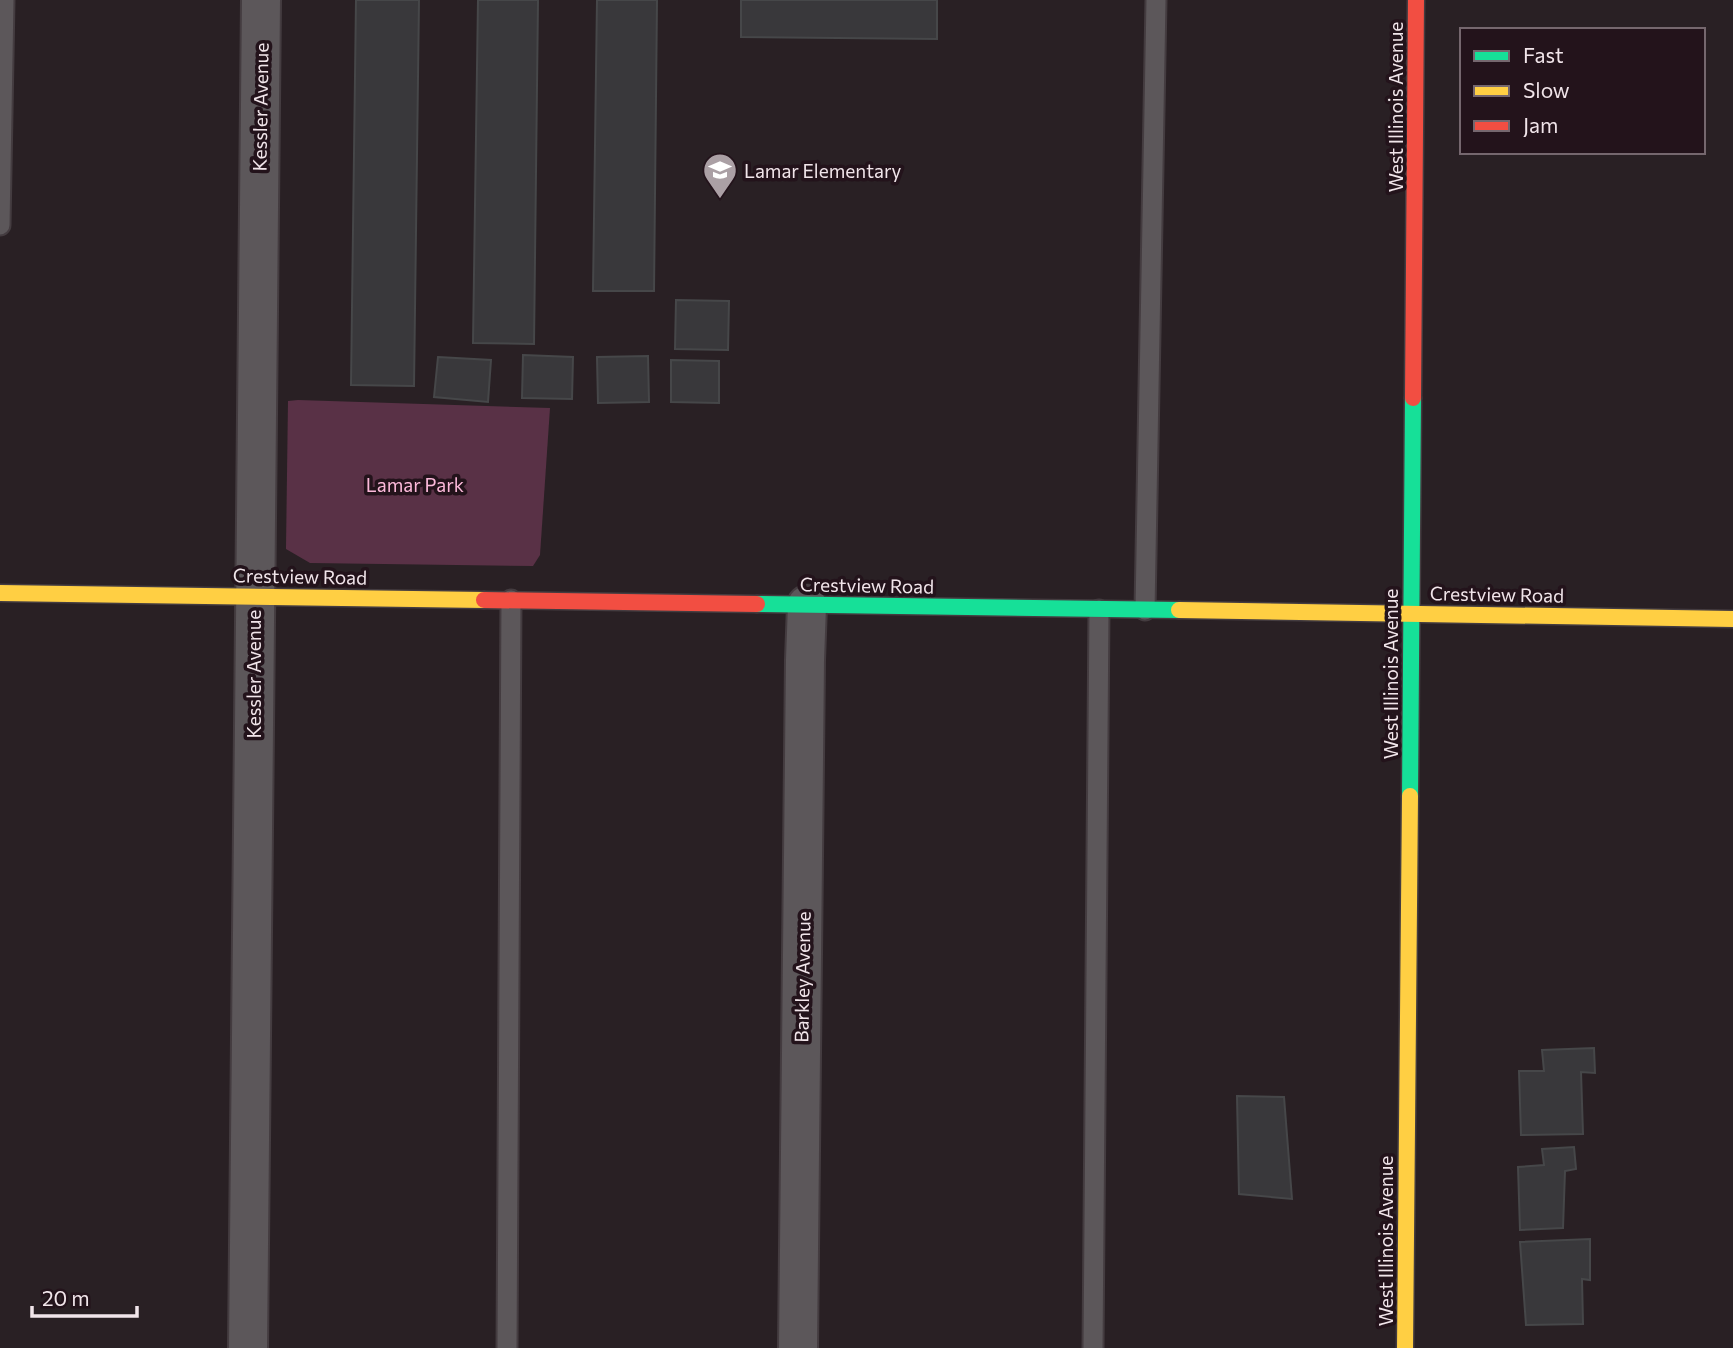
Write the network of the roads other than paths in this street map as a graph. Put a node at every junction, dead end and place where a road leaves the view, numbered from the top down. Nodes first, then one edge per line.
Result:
1 (4, 0) edge
2 (261, 0) edge
3 (1156, 0) edge
4 (1416, 0) edge
5 (0, 225) edge
6 (0, 593) edge
7 (254, 596) junction
8 (511, 600) junction
9 (807, 605) junction
10 (1100, 610) junction
11 (1145, 610) junction
12 (1412, 614) junction
13 (1733, 619) edge
14 (248, 1348) edge
15 (508, 1348) edge
16 (798, 1348) edge
17 (1093, 1348) edge
18 (1405, 1348) edge

1 - 5 lane
2 - 7 street, Kessler Avenue
3 - 11 lane
4 - 12 street, West Illinois Avenue
6 - 7 street, Crestview Road
7 - 8 street, Crestview Road
7 - 14 street, Kessler Avenue
8 - 9 street, Crestview Road
8 - 15 lane
9 - 10 street, Crestview Road
9 - 16 street, Barkley Avenue
10 - 11 street, Crestview Road
10 - 17 lane
11 - 12 street, Crestview Road
12 - 13 street, Crestview Road
12 - 18 street, West Illinois Avenue

